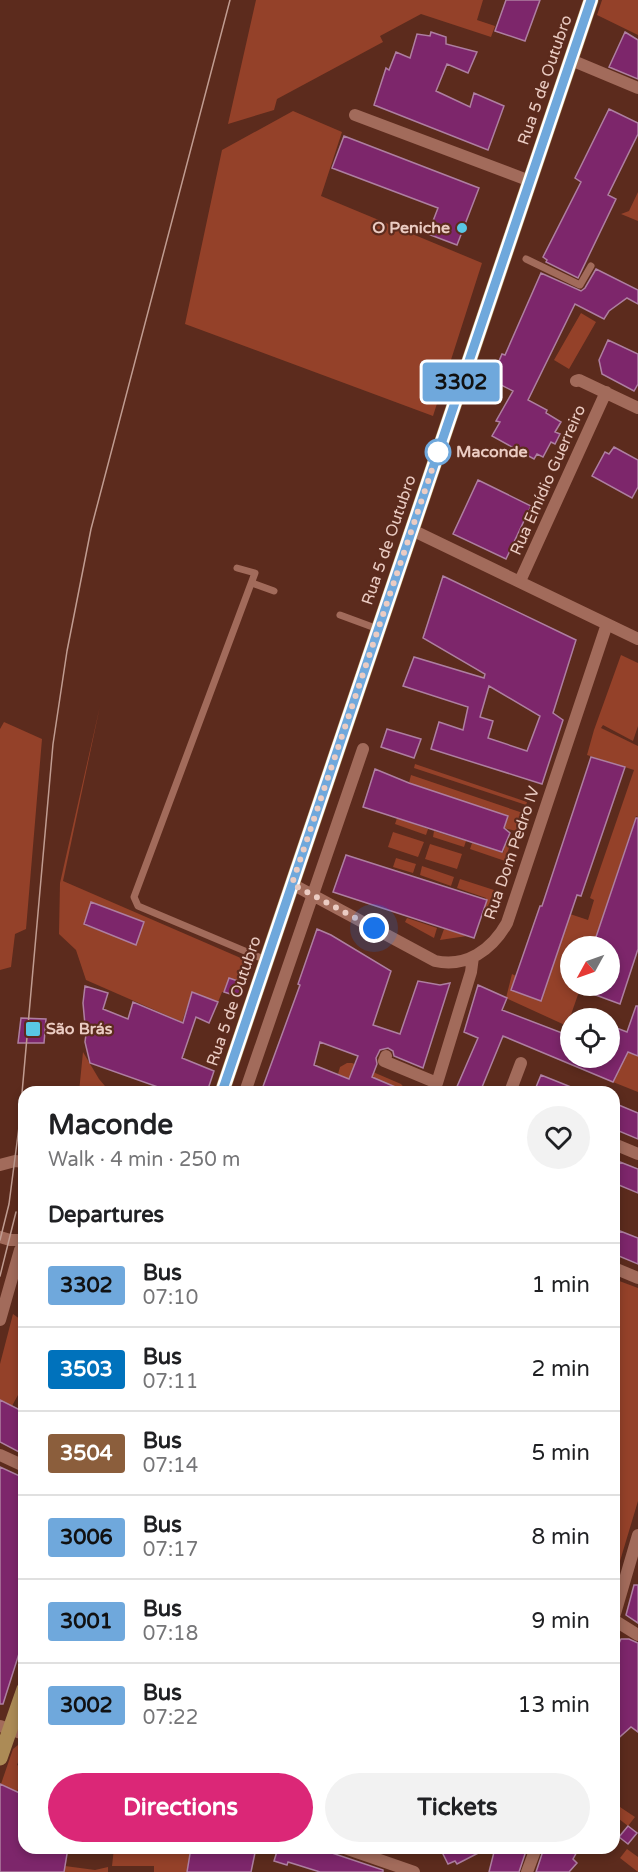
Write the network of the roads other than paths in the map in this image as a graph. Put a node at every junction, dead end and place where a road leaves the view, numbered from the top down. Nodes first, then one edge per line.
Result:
1 (591, 0) edge
2 (572, 60) junction
3 (638, 88) edge
4 (355, 115) dead end
5 (530, 181) junction
6 (526, 259) dead end
7 (591, 266) dead end
8 (576, 381) dead end
9 (606, 392) junction
10 (638, 408) edge
11 (412, 530) junction
12 (237, 568) dead end
13 (520, 581) junction
14 (252, 583) junction
15 (274, 591) dead end
16 (340, 615) dead end
17 (607, 624) junction
18 (378, 629) junction
19 (638, 639) edge
20 (363, 748) dead end
21 (292, 884) junction
22 (313, 895) junction
23 (473, 957) junction
24 (266, 960) junction
25 (386, 1056) dead end
26 (521, 1063) dead end
27 (224, 1086) edge
28 (247, 1086) edge
29 (512, 1086) edge
30 (620, 1146) edge
31 (638, 1154) edge
32 (18, 1161) edge
33 (0, 1165) edge
34 (0, 1237) edge
35 (18, 1240) edge
36 (18, 1257) edge
37 (620, 1270) edge
38 (638, 1278) edge
39 (0, 1320) edge
40 (0, 1455) edge
41 (18, 1463) edge
42 (638, 1535) edge
43 (620, 1598) edge
44 (620, 1623) edge
45 (638, 1635) edge
46 (18, 1708) edge
47 (11, 1730) edge
48 (0, 1758) edge
49 (365, 1854) edge
50 (534, 1854) edge
51 (414, 1872) edge
52 (527, 1872) edge

1 - 2 main road, Rua 5 de Outubro
2 - 3 street
2 - 5 main road, Rua 5 de Outubro
4 - 5 street
5 - 11 main road, Rua 5 de Outubro
6 - 7 lane
8 - 9 street
9 - 10 street
9 - 13 street, Rua Emídio Guerreiro
11 - 13 street
11 - 18 main road, Rua 5 de Outubro
12 - 14 lane
13 - 17 street
14 - 15 lane
14 - 24 lane
16 - 18 lane
17 - 19 street
17 - 23 street, Rua Dom Pedro IV
18 - 21 main road, Rua 5 de Outubro
20 - 22 street
21 - 22 street, Rua Dom Pedro IV
21 - 24 main road, Rua 5 de Outubro
22 - 23 street, Rua Dom Pedro IV
22 - 28 street
23 - 25 street
24 - 27 main road, Rua 5 de Outubro
26 - 29 street
30 - 31 street
32 - 33 street
34 - 35 street
36 - 39 street
37 - 38 street
40 - 41 street
42 - 43 street
44 - 45 street
46 - 47 main road
47 - 48 main road
49 - 51 street
50 - 52 street

